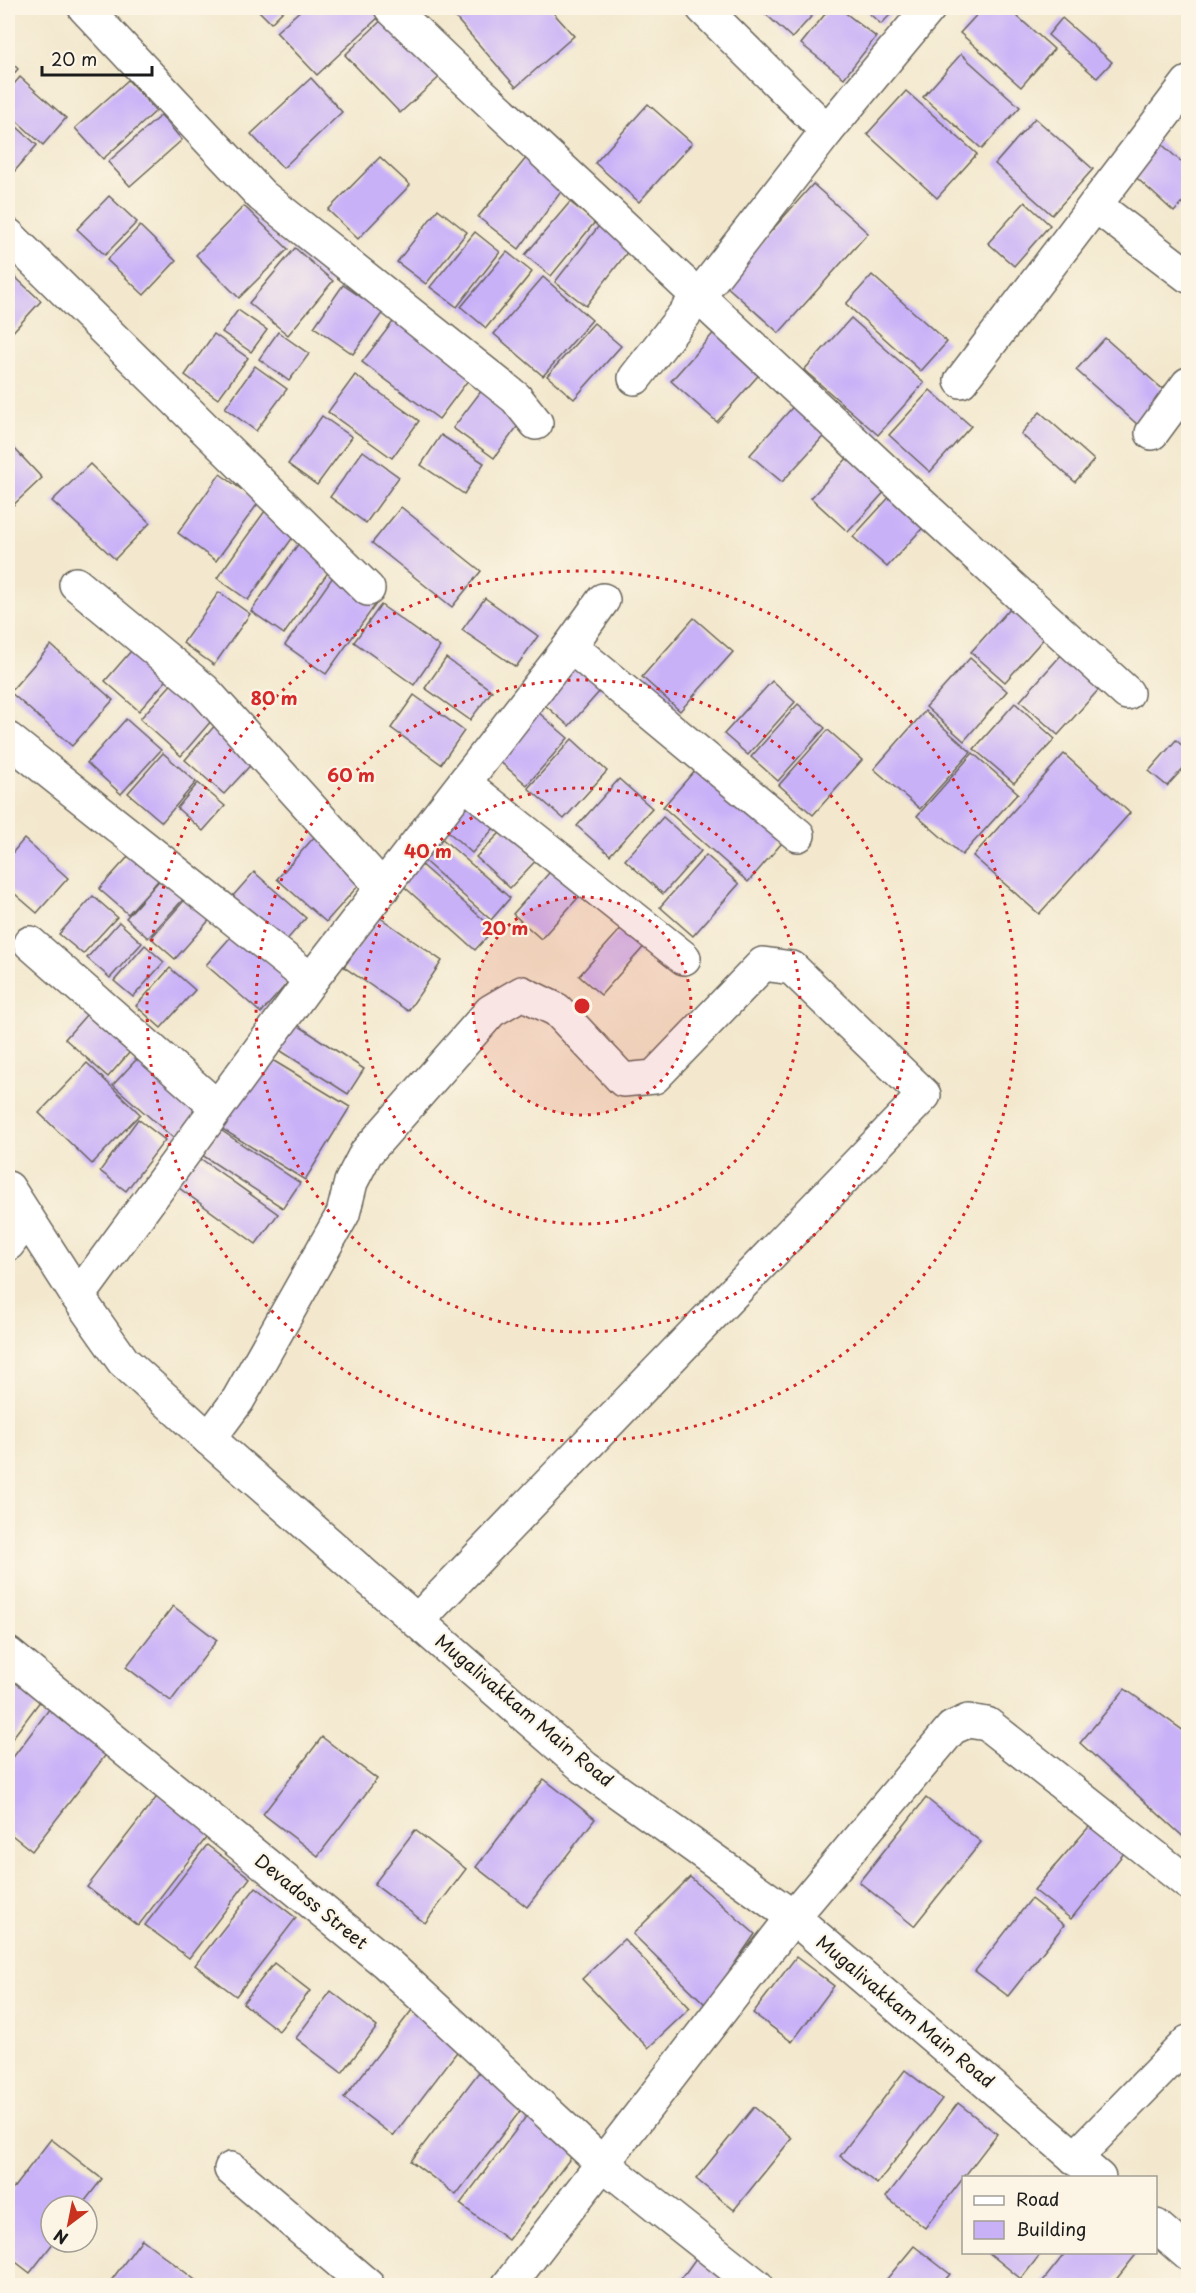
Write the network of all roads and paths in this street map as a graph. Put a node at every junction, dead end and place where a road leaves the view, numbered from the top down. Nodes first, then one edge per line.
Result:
1 (85, 8) edge
2 (391, 8) edge
3 (703, 8) edge
4 (929, 8) edge
5 (1188, 83) edge
6 (827, 131) junction
7 (1095, 206) junction
8 (8, 236) edge
9 (1188, 276) edge
10 (698, 296) junction
11 (635, 378) dead end
12 (961, 381) dead end
13 (1188, 384) edge
14 (536, 423) dead end
15 (1152, 433) dead end
16 (76, 584) dead end
17 (368, 589) dead end
18 (603, 600) dead end
19 (570, 646) junction
20 (1127, 693) dead end
21 (8, 739) edge
22 (464, 783) junction
23 (798, 835) dead end
24 (383, 888) junction
25 (30, 943) dead end
26 (684, 958) dead end
27 (311, 980) junction
28 (217, 1107) junction
29 (8, 1188) edge
30 (27, 1218) junction
31 (8, 1244) edge
32 (78, 1297) junction
33 (209, 1439) junction
34 (418, 1620) junction
35 (8, 1654) edge
36 (1188, 1883) edge
37 (793, 1917) junction
38 (1188, 2042) edge
39 (602, 2163) junction
40 (1087, 2168) edge
41 (231, 2169) dead end
42 (1157, 2228) edge
43 (1188, 2254) edge
44 (368, 2286) edge
45 (508, 2286) edge
46 (757, 2286) edge

1 - 14 street
2 - 10 street
3 - 6 street
4 - 6 street
5 - 7 street
6 - 10 street
7 - 9 street
7 - 12 street
8 - 17 street
10 - 11 street
10 - 20 street
13 - 15 street
16 - 24 street
18 - 19 street
19 - 22 street
19 - 23 street
21 - 27 street
22 - 24 street
22 - 26 street
24 - 27 street
25 - 28 street
27 - 28 street
28 - 32 street
29 - 30 street, Mugalivakkam Main Road
30 - 31 street
30 - 32 street, Mugalivakkam Main Road
32 - 33 street, Mugalivakkam Main Road
33 - 34 street, Mugalivakkam Main Road
33 - 34 street
34 - 37 street, Mugalivakkam Main Road
35 - 39 street, Devadoss Street
36 - 37 street
37 - 39 street
37 - 40 street, Mugalivakkam Main Road
38 - 40 street
39 - 45 street
39 - 46 street, Devadoss Street
41 - 44 street
42 - 43 street

